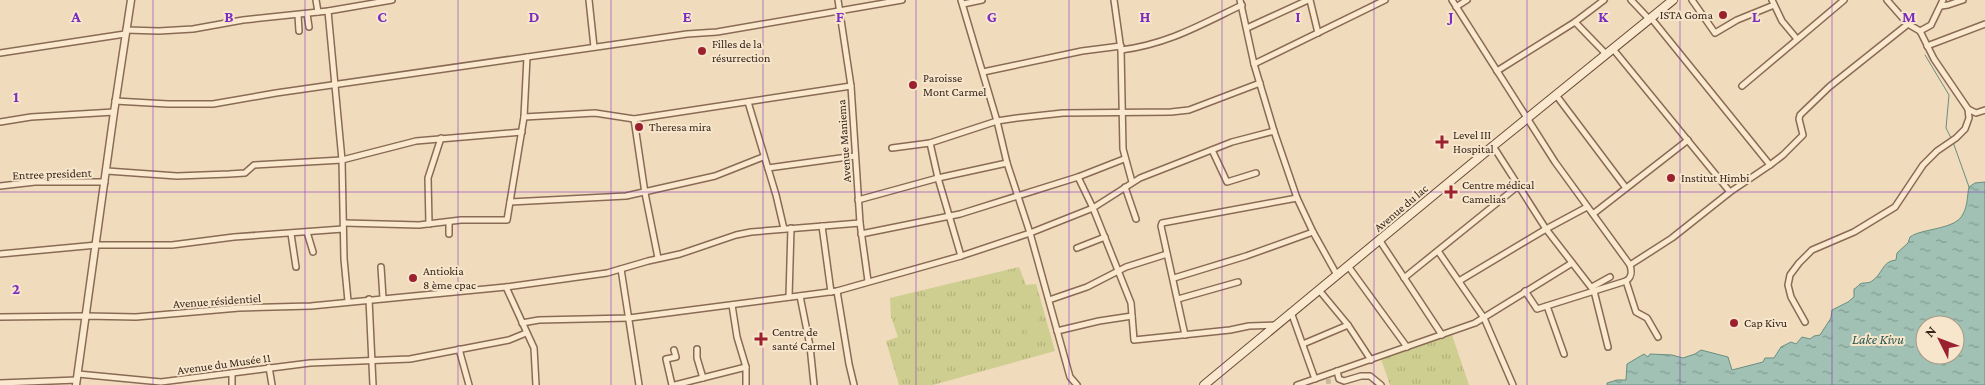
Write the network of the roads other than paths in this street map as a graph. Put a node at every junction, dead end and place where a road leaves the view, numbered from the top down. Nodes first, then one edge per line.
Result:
1 (131, 0) edge
2 (316, 0) edge
3 (392, 0) edge
4 (589, 0) edge
5 (838, 0) edge
6 (902, 0) edge
7 (982, 0) edge
8 (1114, 0) edge
9 (1309, 0) edge
10 (1452, 0) edge
11 (1467, 0) edge
12 (1604, 0) edge
13 (1631, 0) edge
14 (1674, 0) edge
15 (1692, 0) edge
16 (1844, 0) edge
17 (1887, 0) edge
18 (1963, 0) edge
19 (372, 1) edge
20 (1381, 1) edge
21 (962, 2) edge
22 (1773, 2) edge
23 (1241, 3) edge
24 (1942, 3) edge
25 (1456, 7) junction
26 (328, 11) junction
27 (318, 12) junction
28 (840, 12) junction
29 (298, 14) junction
30 (307, 14) junction
31 (1650, 18) junction
32 (1576, 22) junction
33 (1908, 24) junction
34 (1985, 24) edge
35 (309, 27) dead end
36 (1247, 28) junction
37 (299, 31) dead end
38 (1920, 31) junction
39 (126, 32) junction
40 (1318, 33) junction
41 (1797, 39) junction
42 (1927, 46) junction
43 (594, 47) junction
44 (1121, 48) junction
45 (1609, 51) junction
46 (0, 53) edge
47 (527, 57) junction
48 (1254, 64) junction
49 (983, 72) junction
50 (1497, 72) junction
51 (1260, 82) junction
52 (335, 86) junction
53 (850, 86) junction
54 (1742, 86) dead end
55 (1556, 95) junction
56 (115, 101) junction
57 (748, 102) junction
58 (1968, 109) junction
59 (1985, 110) edge
60 (114, 112) junction
61 (1121, 113) junction
62 (524, 117) junction
63 (1527, 118) junction
64 (634, 119) junction
65 (997, 121) junction
66 (0, 122) edge
67 (1274, 131) junction
68 (522, 132) junction
69 (441, 138) junction
70 (1688, 140) junction
71 (930, 144) junction
72 (1493, 146) junction
73 (892, 148) dead end
74 (1212, 150) junction
75 (855, 156) junction
76 (763, 157) junction
77 (1124, 159) junction
78 (342, 160) junction
79 (1007, 163) junction
80 (1770, 165) junction
81 (768, 168) junction
82 (107, 171) junction
83 (1256, 173) dead end
84 (1078, 177) junction
85 (938, 178) junction
86 (105, 182) junction
87 (1132, 182) junction
88 (0, 186) edge
89 (1518, 186) junction
90 (1125, 187) junction
91 (1626, 188) junction
92 (1730, 192) junction
93 (645, 193) junction
94 (1018, 197) junction
95 (1297, 198) junction
96 (858, 200) junction
97 (510, 202) junction
98 (1588, 207) junction
99 (1093, 208) junction
100 (1593, 214) junction
101 (948, 216) junction
102 (1136, 219) dead end
103 (449, 222) junction
104 (429, 224) junction
105 (860, 224) junction
106 (343, 226) junction
107 (822, 226) junction
108 (791, 228) junction
109 (784, 229) junction
110 (1546, 229) junction
111 (307, 232) junction
112 (1313, 232) junction
113 (1030, 233) junction
114 (291, 234) junction
115 (449, 234) dead end
116 (862, 234) junction
117 (1105, 237) junction
118 (1380, 241) junction
119 (97, 245) junction
120 (1077, 248) dead end
121 (1438, 251) junction
122 (313, 252) dead end
123 (0, 254) edge
124 (1167, 254) junction
125 (961, 256) junction
126 (658, 258) junction
127 (1572, 263) junction
128 (1630, 265) junction
129 (1348, 266) junction
130 (296, 267) dead end
131 (381, 267) dead end
132 (621, 269) junction
133 (1118, 270) junction
134 (1337, 275) junction
135 (1610, 276) dead end
136 (1174, 278) junction
137 (1404, 278) junction
138 (868, 281) junction
139 (1459, 281) junction
140 (1626, 281) junction
141 (1238, 282) dead end
142 (506, 286) junction
143 (1593, 289) junction
144 (1319, 290) junction
145 (834, 291) junction
146 (1525, 291) junction
147 (800, 296) junction
148 (789, 297) junction
149 (383, 298) junction
150 (369, 299) junction
151 (1178, 299) junction
152 (1048, 300) junction
153 (348, 301) junction
154 (732, 305) junction
155 (1547, 306) junction
156 (1292, 312) junction
157 (86, 316) junction
158 (1132, 316) junction
159 (0, 317) edge
160 (629, 318) junction
161 (1484, 318) junction
162 (1805, 322) dead end
163 (522, 323) junction
164 (1276, 325) junction
165 (1348, 325) junction
166 (1057, 332) junction
167 (526, 333) junction
168 (1185, 335) junction
169 (1442, 335) junction
170 (1658, 338) dead end
171 (1302, 344) junction
172 (1406, 347) junction
173 (1608, 347) dead end
174 (459, 349) junction
175 (697, 349) dead end
176 (674, 350) dead end
177 (1564, 354) dead end
178 (1370, 360) junction
179 (373, 361) junction
180 (269, 367) junction
181 (746, 367) junction
182 (1337, 372) junction
183 (232, 373) junction
184 (703, 378) junction
185 (77, 380) edge
186 (1315, 380) junction
187 (1341, 382) edge
188 (0, 383) edge
189 (8, 384) edge
190 (232, 385) edge
191 (272, 385) edge
192 (373, 385) edge
193 (469, 385) edge
194 (536, 385) edge
195 (639, 385) edge
196 (674, 385) edge
197 (746, 385) edge
198 (814, 385) edge
199 (854, 385) edge
200 (1076, 385) edge
201 (1204, 385) edge
202 (1297, 385) edge
203 (1349, 385) edge
204 (1381, 385) edge
205 (1513, 385) edge

1 - 39 street
2 - 27 street
3 - 19 street
4 - 43 street
5 - 28 street, Avenue Maniema
6 - 28 street
7 - 21 street
8 - 44 street
9 - 36 street
9 - 40 street
10 - 25 street
11 - 25 street
12 - 32 street
13 - 31 street
14 - 31 main road, Avenue du lac
15 - 22 street
16 - 41 street
17 - 33 street
18 - 24 street
19 - 26 street
20 - 40 street
21 - 49 street
22 - 41 street
23 - 36 street
23 - 44 street
24 - 38 street
25 - 50 street
26 - 27 street
26 - 52 street
27 - 30 street
28 - 43 street
28 - 53 street, Avenue Maniema
29 - 30 street
29 - 37 street
29 - 39 street
30 - 35 street
31 - 45 main road, Avenue du lac
31 - 80 street
32 - 45 street
32 - 50 street
33 - 38 street
33 - 80 street
34 - 42 street
36 - 48 street
38 - 42 street
39 - 46 street
39 - 56 street
40 - 48 street
41 - 54 street
42 - 58 street
43 - 47 street
44 - 49 street
44 - 61 street
45 - 55 main road, Avenue du lac
45 - 70 street
47 - 52 street
47 - 62 street
48 - 51 street
49 - 65 street
50 - 63 street
51 - 61 street
51 - 67 street
52 - 56 street
52 - 78 street
53 - 57 street
53 - 75 street, Avenue Maniema
55 - 63 main road, Avenue du lac
55 - 91 street
56 - 60 street
57 - 64 street
57 - 76 street
58 - 59 street
58 - 162 street
60 - 66 street
60 - 82 street
61 - 65 street
61 - 77 street
62 - 64 street
62 - 68 street
63 - 72 main road, Avenue du lac
63 - 98 street
64 - 93 street
65 - 71 street
65 - 79 street
67 - 74 street
67 - 95 street
68 - 69 street
68 - 97 street
69 - 78 street
69 - 104 street
70 - 91 street
70 - 92 street
71 - 73 street
71 - 85 street
72 - 89 street
72 - 118 main road, Avenue du lac
74 - 83 street
74 - 87 street
75 - 81 street
75 - 96 street, Avenue Maniema
76 - 81 street
76 - 93 street
77 - 84 street
77 - 87 street
78 - 82 street
78 - 106 street
79 - 85 street
79 - 94 street
80 - 92 street
81 - 109 street
82 - 86 street
84 - 94 street
84 - 99 street
85 - 96 street
85 - 101 street
86 - 88 street, Entree president
86 - 119 street
87 - 90 street
89 - 110 street
89 - 121 street
90 - 99 street
90 - 102 street
91 - 100 street
92 - 128 street
93 - 97 street
93 - 126 street
94 - 101 street
94 - 113 street
95 - 112 street
95 - 124 street
96 - 105 street, Avenue Maniema
97 - 103 street
98 - 100 street
98 - 110 street
99 - 113 street
99 - 117 street
100 - 128 street
101 - 116 street
101 - 125 street
103 - 104 street
103 - 115 street
104 - 106 street
105 - 107 street, Avenue résidentiel
105 - 116 street, Avenue Maniema
106 - 111 street
106 - 153 street
107 - 108 street, Avenue résidentiel
107 - 145 street
108 - 109 street, Avenue résidentiel
108 - 148 street
109 - 126 street, Avenue résidentiel
110 - 127 street
110 - 139 street
111 - 114 street
111 - 122 street
112 - 134 street
112 - 136 street
113 - 125 street
113 - 152 street
114 - 119 street
114 - 130 street
116 - 138 street, Avenue Maniema
117 - 120 street
117 - 133 street
118 - 129 main road, Avenue du lac
118 - 137 street
119 - 123 street
119 - 157 street
121 - 137 street
121 - 139 street
124 - 133 street
124 - 136 street
125 - 138 street
126 - 132 street, Avenue résidentiel
127 - 143 street
127 - 146 street
128 - 140 street
129 - 134 main road, Avenue du lac
129 - 172 street
131 - 149 street
132 - 142 street, Avenue résidentiel
132 - 160 street
133 - 152 street
133 - 158 street
134 - 144 main road, Avenue du lac
135 - 143 street
136 - 151 street
137 - 169 street
138 - 145 street
139 - 161 street
140 - 143 street
140 - 170 street
141 - 151 street
142 - 149 street, Avenue résidentiel
142 - 163 street
143 - 155 street
143 - 173 street
144 - 156 main road, Avenue du lac
144 - 165 street
145 - 147 street
145 - 199 street
146 - 155 street
146 - 161 street
147 - 148 street
147 - 198 street
148 - 154 street
149 - 150 street, Avenue résidentiel
150 - 153 street, Avenue résidentiel
150 - 179 street
151 - 168 street
152 - 166 street
153 - 157 street, Avenue résidentiel
154 - 160 street
154 - 181 street
155 - 177 street
156 - 164 main road, Avenue du lac
156 - 171 street
157 - 159 street, Avenue résidentiel
157 - 185 street
158 - 166 street
158 - 168 street
160 - 163 street
160 - 195 street
161 - 169 street
161 - 205 street
163 - 167 street
164 - 168 street
164 - 201 main road, Avenue du lac
165 - 171 street
165 - 178 street
166 - 200 street
167 - 174 street, Avenue du Musée 11
167 - 194 street
169 - 172 street
171 - 186 street
172 - 178 street
174 - 179 street, Avenue du Musée 11
174 - 193 street
175 - 184 street
176 - 196 street
178 - 182 street
179 - 180 street, Avenue du Musée 11
179 - 192 street
180 - 183 street, Avenue du Musée 11
180 - 191 street
181 - 184 street
181 - 197 street
182 - 186 street
182 - 187 street
183 - 185 street, Avenue du Musée 11
183 - 190 street
184 - 196 street
185 - 189 street, Avenue du Musée 11
186 - 202 street
187 - 203 street
187 - 204 street
188 - 189 street, Avenue du Musée 11

